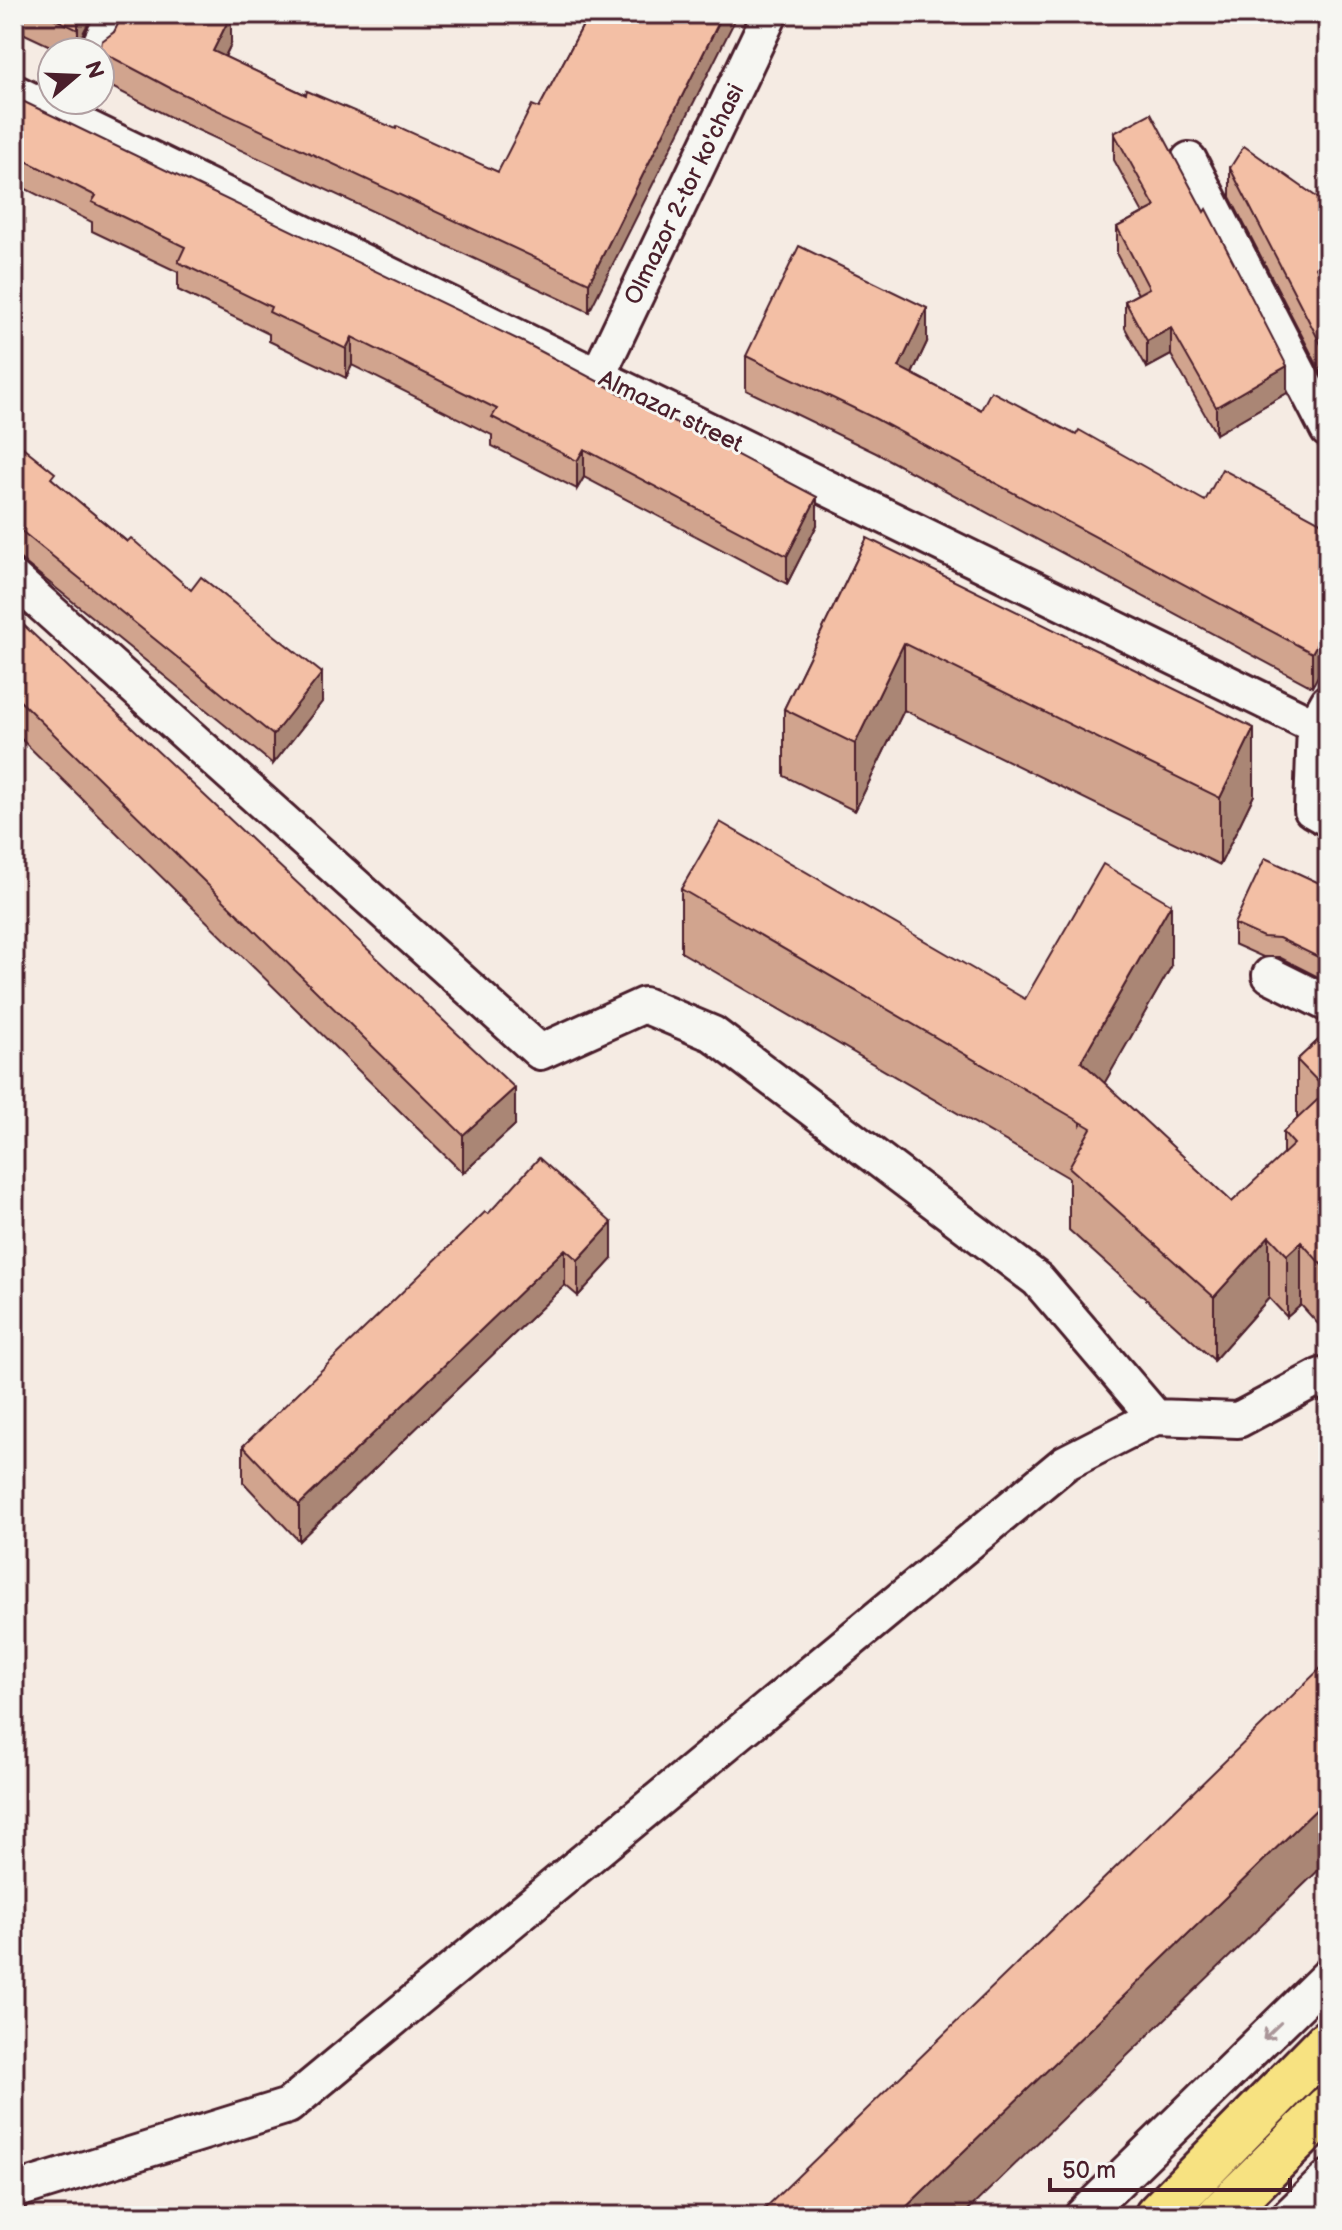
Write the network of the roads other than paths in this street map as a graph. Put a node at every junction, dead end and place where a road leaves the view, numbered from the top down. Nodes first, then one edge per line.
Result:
1 (115, 14) edge
2 (770, 14) edge
3 (104, 36) edge
4 (14, 92) edge
5 (36, 99) edge
6 (84, 116) edge
7 (1189, 160) dead end
8 (598, 375) junction
9 (1328, 430) edge
10 (14, 579) edge
11 (1324, 720) edge
12 (1328, 819) edge
13 (1270, 975) dead end
14 (1328, 1004) edge
15 (1328, 1384) edge
16 (1155, 1417) junction
17 (1328, 1976) edge
18 (1328, 2042) edge
19 (1328, 2108) edge
20 (1328, 2178) edge
21 (14, 2191) edge
22 (1082, 2216) edge
23 (1157, 2216) edge
24 (1219, 2216) edge
25 (1289, 2216) edge

1 - 3 street
2 - 8 street, Olmazor 2-tor ko'chasi
4 - 5 street, Almazar street
6 - 8 street, Almazar street
7 - 9 street
8 - 11 street, Almazar street
10 - 16 street
11 - 12 street
13 - 14 street
15 - 16 street
16 - 21 street
17 -> 22 street
18 - 23 main road
19 - 24 main road
20 - 25 street

